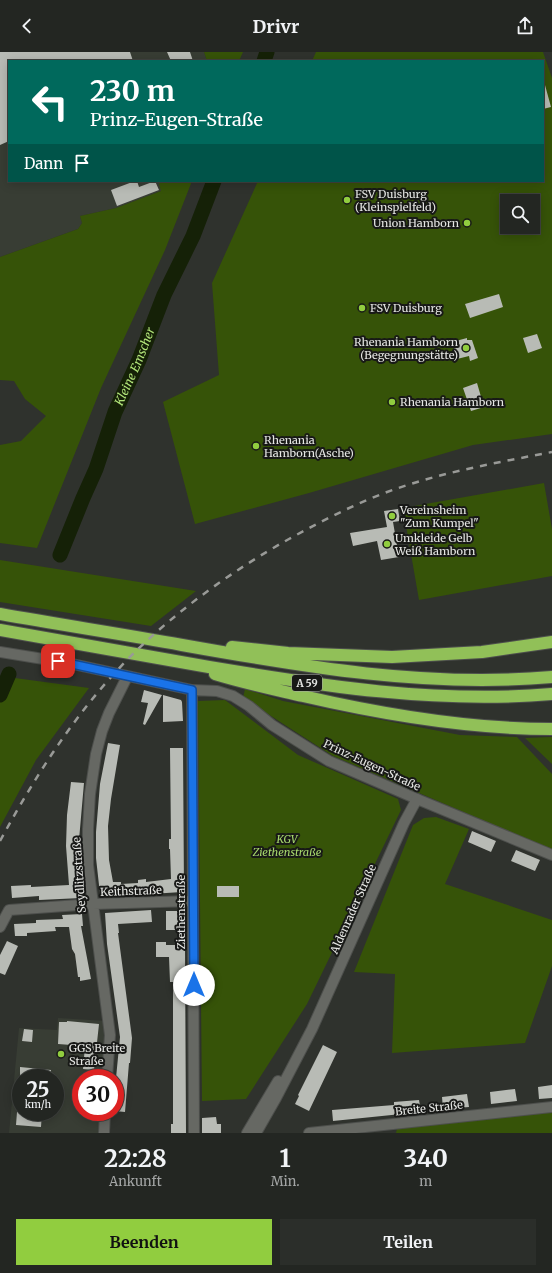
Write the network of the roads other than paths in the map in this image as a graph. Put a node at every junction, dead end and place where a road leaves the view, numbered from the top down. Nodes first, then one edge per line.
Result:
1 (0, 614) edge
2 (0, 630) edge
3 (552, 642) edge
4 (181, 645) junction
5 (0, 652) edge
6 (166, 659) junction
7 (127, 676) junction
8 (552, 677) edge
9 (192, 690) junction
10 (552, 694) edge
11 (552, 729) edge
12 (417, 799) junction
13 (552, 855) edge
14 (193, 901) junction
15 (93, 904) junction
16 (0, 927) edge
17 (108, 1069) edge
18 (552, 1107) edge
19 (105, 1121) edge
20 (254, 1132) edge
21 (326, 1132) edge
22 (104, 1133) edge
23 (194, 1133) edge
24 (309, 1133) edge

1 - 4 highway, A 59
2 - 6 highway, A 59
3 - 4 highway
4 - 8 highway, A 59
5 - 7 street, Prinz-Eugen-Straße
6 - 10 highway, A 59
6 - 11 highway
7 - 9 street, Prinz-Eugen-Straße
7 - 15 street, Seydlitzstraße
9 - 12 street, Prinz-Eugen-Straße
9 - 14 street, Ziethenstraße
12 - 13 street, Prinz-Eugen-Straße
12 - 20 street, Aldenrader Straße
14 - 15 street, Keithstraße
14 - 23 street, Ziethenstraße
15 - 16 street, Keithstraße
15 - 17 street, Seydlitzstraße
18 - 21 street, Breite Straße
19 - 22 street
21 - 24 street, Breite Straße

